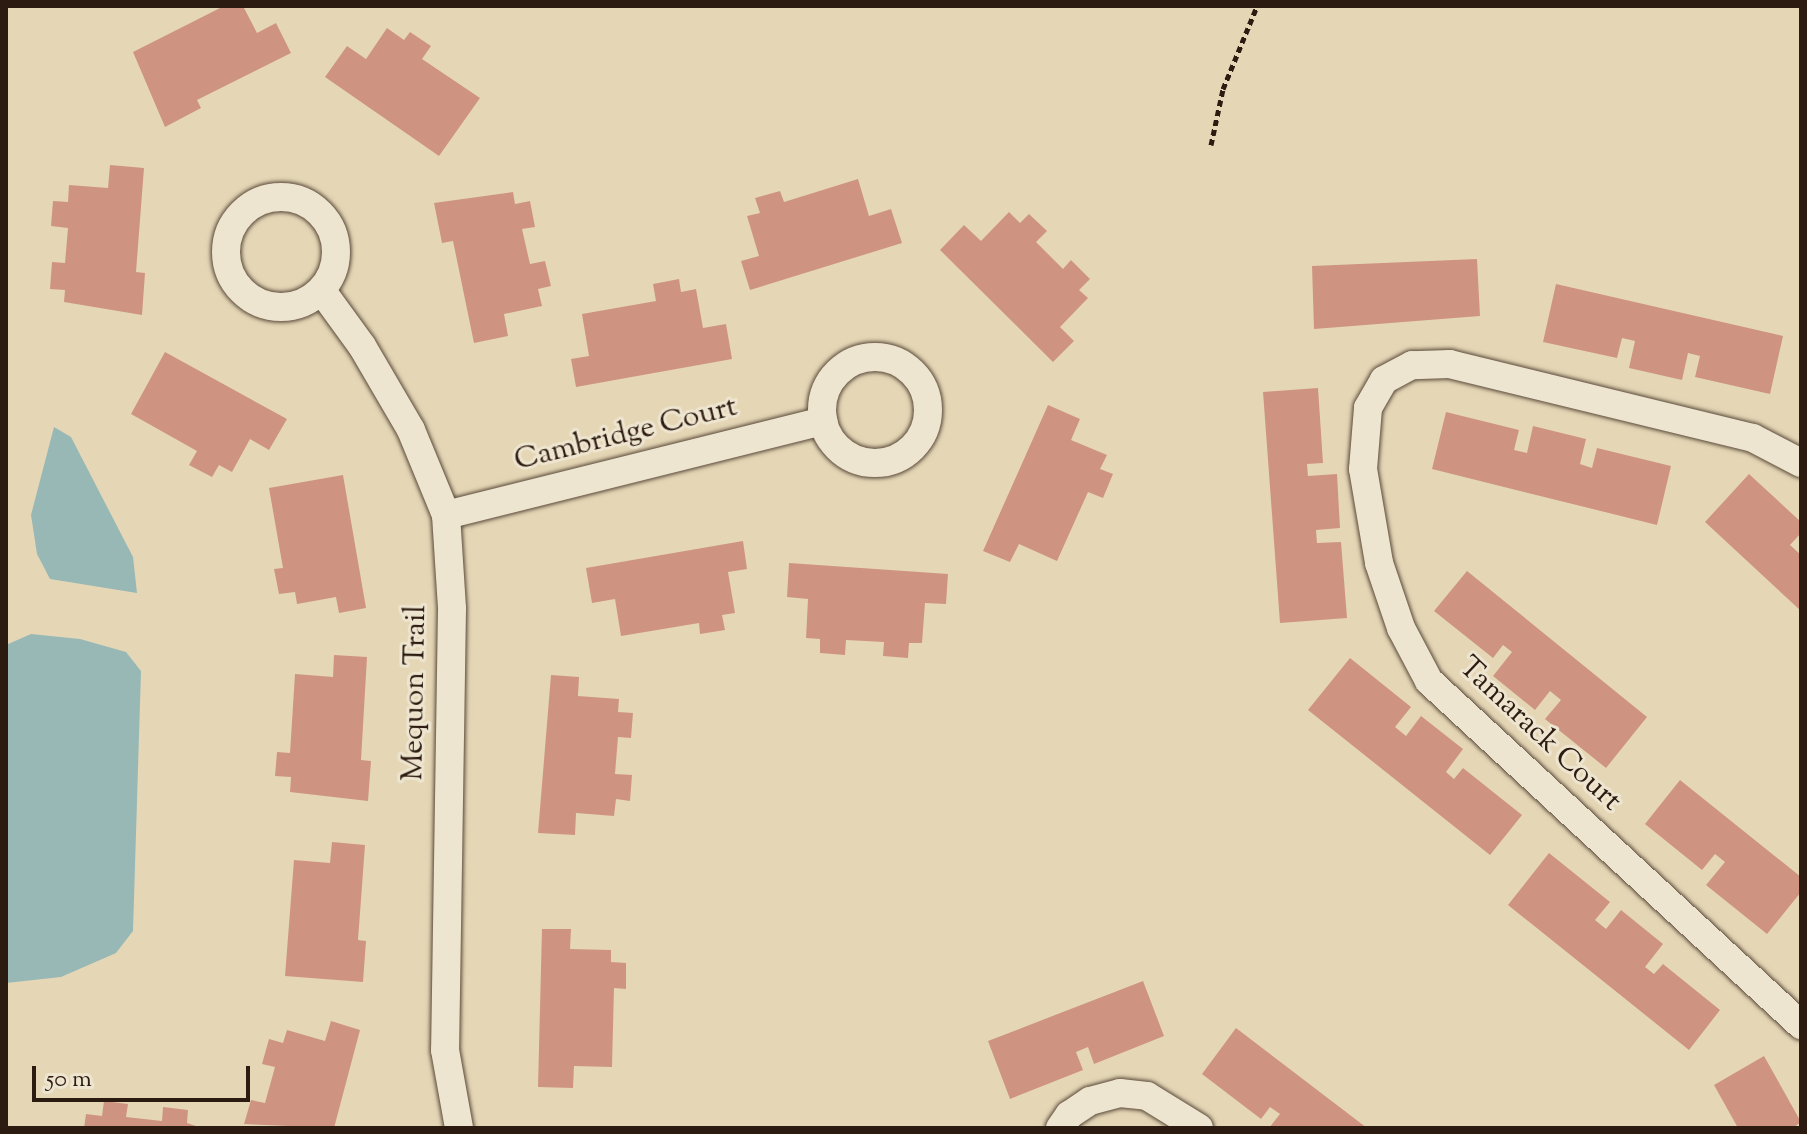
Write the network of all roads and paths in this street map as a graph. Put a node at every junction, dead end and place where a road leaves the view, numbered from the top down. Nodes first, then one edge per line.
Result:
1 (1257, 6) edge
2 (1211, 145) dead end
3 (322, 291) dead end
4 (823, 421) dead end
5 (1801, 463) edge
6 (446, 515) junction
7 (1801, 1025) edge
8 (459, 1128) edge
9 (1060, 1128) edge
10 (1199, 1128) edge

1 - 2 path
3 - 6 street, Mequon Trail
4 - 6 street, Cambridge Court
5 - 7 street, Tamarack Court
6 - 8 street, Mequon Trail
9 - 10 street

